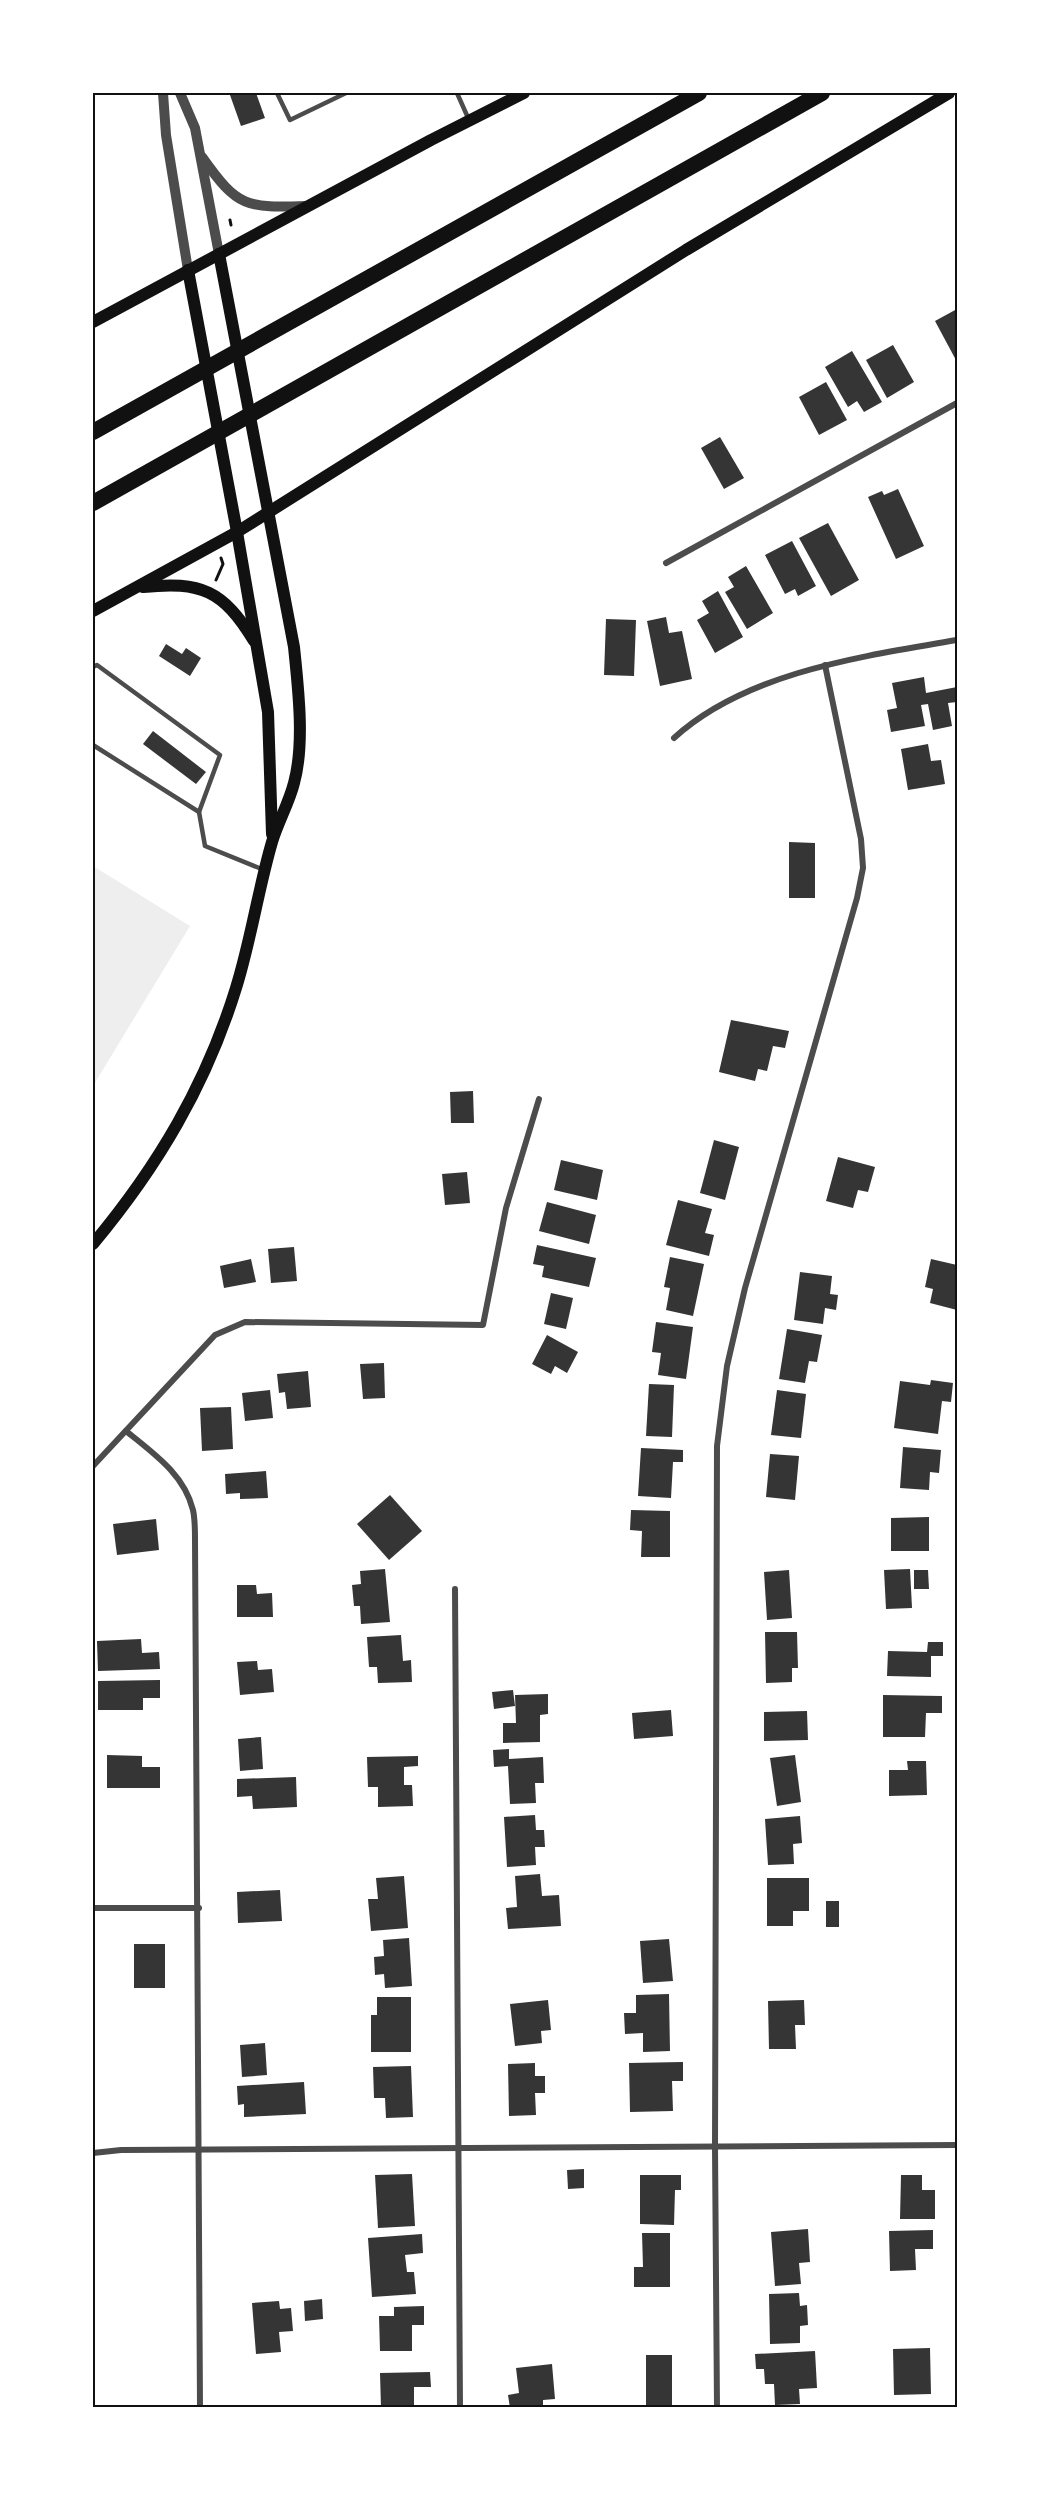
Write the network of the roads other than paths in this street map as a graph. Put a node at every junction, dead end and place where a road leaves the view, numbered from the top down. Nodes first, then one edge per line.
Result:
1 (163, 93) edge
2 (180, 93) edge
3 (277, 93) edge
4 (346, 93) edge
5 (457, 93) edge
6 (524, 93) edge
7 (699, 93) edge
8 (822, 93) edge
9 (949, 93) edge
10 (469, 120) junction
11 (200, 154) junction
12 (307, 206) junction
13 (219, 254) junction
14 (188, 270) junction
15 (93, 322) edge
16 (957, 403) edge
17 (93, 432) edge
18 (93, 503) edge
19 (268, 512) junction
20 (237, 532) junction
21 (666, 563) dead end
22 (135, 588) junction
23 (93, 612) edge
24 (957, 640) edge
25 (258, 649) junction
26 (825, 664) junction
27 (93, 667) edge
28 (674, 738) dead end
29 (93, 745) edge
30 (199, 812) junction
31 (272, 842) junction
32 (266, 871) junction
33 (539, 1099) dead end
34 (93, 1244) edge
35 (126, 1431) junction
36 (93, 1466) edge
37 (455, 1589) dead end
38 (93, 1908) edge
39 (199, 1908) junction
40 (957, 2145) edge
41 (715, 2147) junction
42 (459, 2149) junction
43 (198, 2150) junction
44 (93, 2154) edge
45 (200, 2408) edge
46 (460, 2408) edge
47 (717, 2408) edge

1 - 14 street
2 - 11 street
3 - 4 lane
5 - 10 lane
6 - 10 main road
7 - 17 highway
8 - 18 highway
9 - 19 main road
10 - 12 main road
11 - 12 street
11 - 13 street
12 - 13 main road
13 - 14 main road
13 - 19 main road
14 - 15 main road
14 - 20 main road
16 - 21 street
19 - 20 main road
19 - 31 main road
20 - 22 main road
20 - 25 main road
22 - 23 main road
22 - 25 main road
24 - 26 street
25 - 31 main road
26 - 28 street
26 - 41 street
27 - 30 lane
29 - 30 lane
30 - 32 lane
31 - 32 main road
32 - 34 main road
33 - 35 street
35 - 36 street
35 - 39 street
37 - 42 street
38 - 39 street
39 - 43 street
40 - 41 street
41 - 42 street
41 - 47 street
42 - 43 street
42 - 46 street
43 - 44 street
43 - 45 street

